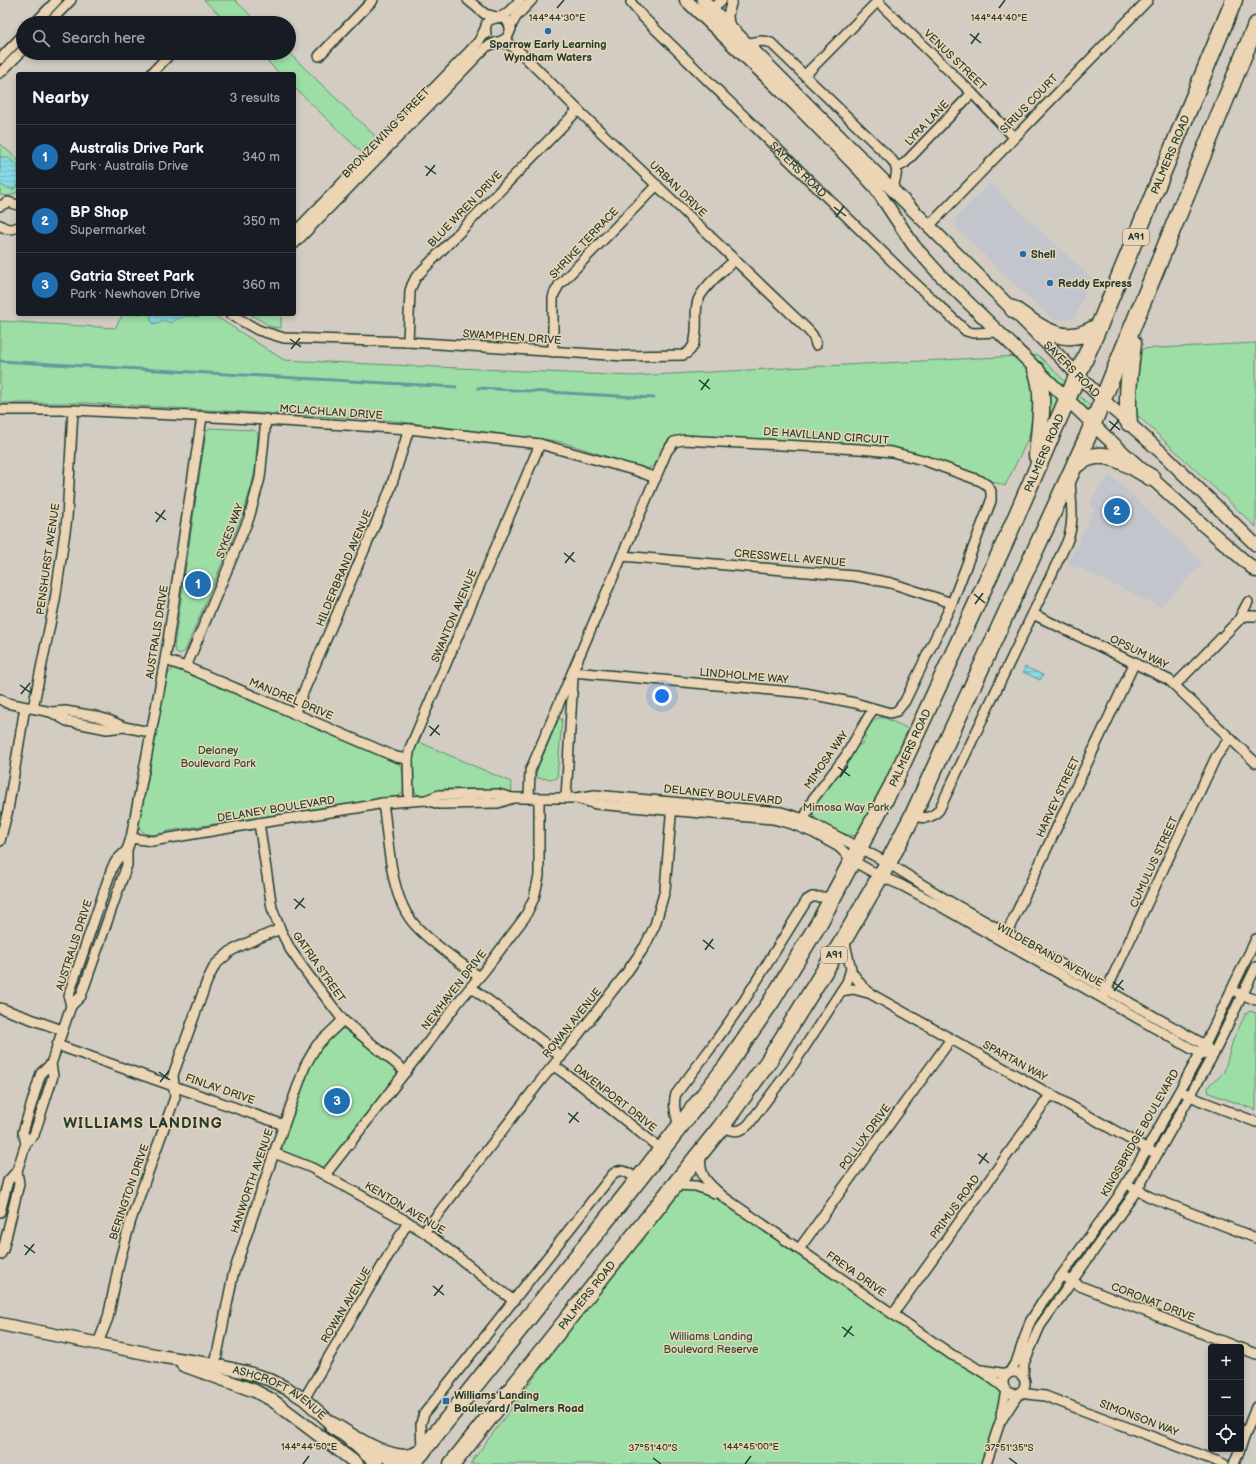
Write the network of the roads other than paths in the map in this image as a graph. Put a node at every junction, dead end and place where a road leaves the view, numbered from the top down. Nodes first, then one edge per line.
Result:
1 (57, 0) edge
2 (71, 0) edge
3 (373, 0) edge
4 (520, 0) edge
5 (532, 0) edge
6 (631, 0) edge
7 (686, 0) edge
8 (703, 0) edge
9 (722, 0) edge
10 (732, 0) edge
11 (1148, 0) edge
12 (1234, 0) edge
13 (878, 1) edge
14 (470, 2) edge
15 (708, 13) junction
16 (42, 16) edge
17 (56, 16) edge
18 (498, 17) junction
19 (728, 26) junction
20 (1256, 26) edge
21 (510, 28) junction
22 (485, 29) junction
23 (16, 42) edge
24 (500, 42) junction
25 (746, 44) junction
26 (520, 52) junction
27 (319, 56) dead end
28 (16, 57) edge
29 (0, 59) edge
30 (164, 60) edge
31 (153, 72) edge
32 (0, 74) edge
33 (805, 75) junction
34 (972, 93) junction
35 (578, 110) junction
36 (1014, 137) junction
37 (896, 168) junction
38 (657, 186) junction
39 (893, 188) junction
40 (16, 203) edge
41 (1, 204) edge
42 (929, 226) junction
43 (296, 231) edge
44 (296, 242) edge
45 (735, 260) junction
46 (1013, 309) junction
47 (234, 316) edge
48 (1135, 324) junction
49 (1099, 326) junction
50 (997, 332) junction
51 (408, 342) junction
52 (816, 346) dead end
53 (553, 352) junction
54 (1036, 370) junction
55 (1078, 375) junction
56 (1067, 400) junction
57 (1103, 400) junction
58 (0, 410) edge
59 (73, 410) junction
60 (202, 417) junction
61 (266, 419) junction
62 (1129, 423) junction
63 (1093, 424) junction
64 (409, 430) junction
65 (540, 444) junction
66 (1036, 468) junction
67 (1072, 470) junction
68 (656, 478) junction
69 (1152, 478) junction
70 (1256, 545) edge
71 (622, 556) junction
72 (1256, 571) edge
73 (1248, 602) dead end
74 (952, 603) junction
75 (1033, 614) junction
76 (1256, 616) edge
77 (1237, 622) junction
78 (165, 660) junction
79 (1135, 662) junction
80 (186, 667) junction
81 (573, 672) junction
82 (1175, 685) junction
83 (906, 701) joint
84 (2, 702) edge
85 (29, 708) junction
86 (556, 709) junction
87 (873, 709) junction
88 (571, 711) junction
89 (294, 714) junction
90 (150, 732) junction
91 (1230, 738) junction
92 (408, 759) junction
93 (1256, 763) edge
94 (529, 798) junction
95 (539, 798) junction
96 (566, 798) junction
97 (576, 798) junction
98 (408, 801) junction
99 (672, 801) junction
100 (383, 803) junction
101 (672, 811) junction
102 (913, 815) junction
103 (2, 823) edge
104 (259, 823) junction
105 (802, 823) junction
106 (131, 838) junction
107 (0, 841) edge
108 (857, 854) junction
109 (884, 869) junction
110 (833, 897) junction
111 (935, 898) junction
112 (280, 929) junction
113 (1005, 938) junction
114 (844, 939) junction
115 (1256, 939) edge
116 (1256, 967) edge
117 (851, 971) junction
118 (479, 977) junction
119 (471, 987) junction
120 (1232, 990) junction
121 (841, 991) junction
122 (871, 994) junction
123 (1105, 995) junction
124 (1243, 995) junction
125 (1256, 1000) edge
126 (0, 1008) edge
127 (343, 1020) junction
128 (62, 1030) junction
129 (951, 1038) junction
130 (57, 1045) junction
131 (1203, 1049) junction
132 (1213, 1055) junction
133 (561, 1057) junction
134 (554, 1066) junction
135 (406, 1072) junction
136 (174, 1086) junction
137 (1180, 1090) junction
138 (1050, 1094) junction
139 (1190, 1096) junction
140 (1256, 1122) edge
141 (284, 1125) junction
142 (721, 1127) junction
143 (679, 1128) junction
144 (1147, 1149) junction
145 (662, 1150) junction
146 (702, 1151) junction
147 (274, 1153) junction
148 (1157, 1154) junction
149 (17, 1171) junction
150 (325, 1175) junction
151 (638, 1180) junction
152 (1127, 1183) junction
153 (675, 1185) junction
154 (1137, 1190) junction
155 (725, 1198) junction
156 (0, 1212) edge
157 (1105, 1214) junction
158 (408, 1222) junction
159 (1115, 1222) junction
160 (424, 1232) junction
161 (1256, 1238) edge
162 (799, 1249) junction
163 (0, 1255) edge
164 (1061, 1274) junction
165 (1071, 1282) junction
166 (514, 1301) junction
167 (893, 1314) junction
168 (0, 1324) edge
169 (1229, 1344) edge
170 (104, 1345) junction
171 (1244, 1349) edge
172 (1256, 1354) edge
173 (165, 1357) junction
174 (215, 1365) junction
175 (975, 1368) junction
176 (1008, 1374) junction
177 (1024, 1378) junction
178 (1004, 1389) junction
179 (1019, 1393) junction
180 (1045, 1396) junction
181 (304, 1399) junction
182 (1256, 1407) edge
183 (1000, 1422) junction
184 (333, 1426) junction
185 (481, 1428) junction
186 (1244, 1438) edge
187 (1239, 1452) edge
188 (417, 1458) edge
189 (357, 1464) edge
190 (377, 1464) edge
191 (452, 1464) edge
192 (467, 1464) edge
193 (986, 1464) edge
194 (1224, 1464) edge
195 (1234, 1464) edge

1 - 16 street
2 - 17 street
3 - 27 street
4 - 18 street
5 - 21 street
6 - 50 street, SAYERS ROAD
7 - 15 main road, SAYERS ROAD
8 - 15 main road, SAYERS ROAD
9 - 15 street
10 - 19 street
11 - 36 street, SIRIUS COURT
12 - 49 highway, PALMERS ROAD / A91
13 - 33 street
13 - 34 street, VENUS STREET
14 - 18 street
14 - 22 street
15 - 19 main road, SAYERS ROAD
15 - 50 main road, SAYERS ROAD
18 - 21 street
18 - 22 street
19 - 25 main road, SAYERS ROAD
20 - 48 highway, PALMERS ROAD / A91
21 - 24 street
21 - 26 street, URBAN DRIVE
22 - 24 street
22 - 43 street, BRONZEWING STREET
23 - 29 street
24 - 26 street, URBAN DRIVE
24 - 44 street, BRONZEWING STREET
25 - 33 street
25 - 39 main road, SAYERS ROAD
26 - 35 street, URBAN DRIVE
28 - 32 street
30 - 31 street
33 - 37 street
34 - 36 street, VENUS STREET
34 - 37 street, LYRA LANE
35 - 38 street, URBAN DRIVE
35 - 51 street, BLUE WREN DRIVE
36 - 42 street, SIRIUS COURT
37 - 39 street
38 - 45 street, URBAN DRIVE
38 - 53 street, SHRIKE TERRACE
39 - 42 main road, SAYERS ROAD
40 - 41 street
42 - 46 main road, SAYERS ROAD
45 - 52 street, URBAN DRIVE
45 - 53 street, SWAMPHEN DRIVE
46 - 49 highway
46 - 55 main road, SAYERS ROAD
47 - 51 street, SWAMPHEN DRIVE
48 - 57 highway, PALMERS ROAD / A91
48 - 62 highway
49 - 55 highway, PALMERS ROAD / A91
50 - 54 main road, SAYERS ROAD
51 - 53 street, SWAMPHEN DRIVE
54 - 56 main road, SAYERS ROAD
54 - 66 highway
55 - 56 highway, PALMERS ROAD / A91
55 - 57 main road, SAYERS ROAD
56 - 63 main road, SAYERS ROAD
56 - 66 highway, PALMERS ROAD / A91
57 - 62 main road, SAYERS ROAD
57 - 63 highway, PALMERS ROAD / A91
58 - 59 street, MCLACHLAN DRIVE
59 - 60 street, MCLACHLAN DRIVE
59 - 85 street, PENSHURST AVENUE
60 - 61 street, MCLACHLAN DRIVE
60 - 78 street, AUSTRALIS DRIVE
61 - 64 street, MCLACHLAN DRIVE
61 - 80 street, SYKES WAY
62 - 70 main road, SAYERS ROAD
63 - 67 highway, PALMERS ROAD / A91
63 - 69 main road, SAYERS ROAD
64 - 65 street, MCLACHLAN DRIVE
64 - 89 street, HILDERBRAND AVENUE
65 - 68 street, MCLACHLAN DRIVE
65 - 92 street, SWANTON AVENUE
66 - 108 highway, PALMERS ROAD / A91
67 - 69 highway
67 - 75 street, PALMERS ROAD
67 - 102 highway, PALMERS ROAD / A91
68 - 71 street, DE HAVILLAND CIRCUIT
68 - 74 street, DE HAVILLAND CIRCUIT
69 - 72 main road, SAYERS ROAD
71 - 74 street, CRESSWELL AVENUE
71 - 81 street, DE HAVILLAND CIRCUIT
73 - 77 street
74 - 83 street, DE HAVILLAND CIRCUIT
75 - 79 street, OPSUM WAY
75 - 102 street, PALMERS ROAD
76 - 77 street
77 - 82 street
78 - 80 street, MANDREL DRIVE
78 - 90 street, AUSTRALIS DRIVE
79 - 82 street, OPSUM WAY
79 - 113 street, HARVEY STREET
80 - 89 street, MANDREL DRIVE
81 - 86 street, DE HAVILLAND CIRCUIT
81 - 87 street, LINDHOLME WAY
81 - 88 street, DE HAVILLAND CIRCUIT
82 - 91 street, OPSUM WAY
83 - 87 street, LINDHOLME WAY
84 - 85 street
85 - 90 street
85 - 103 street, PENSHURST AVENUE
86 - 88 street
86 - 94 street, DE HAVILLAND CIRCUIT
87 - 105 street, MIMOSA WAY
88 - 96 street, DE HAVILLAND CIRCUIT
89 - 92 street, MANDREL DRIVE
90 - 106 street, AUSTRALIS DRIVE
91 - 93 street, OPSUM WAY
91 - 123 street, CUMULUS STREET
92 - 98 street, SWANTON AVENUE
94 - 95 street, DELANEY BOULEVARD
94 - 98 street, DELANEY BOULEVARD
95 - 96 street, DELANEY BOULEVARD
95 - 118 street, NEWHAVEN DRIVE
96 - 97 street, DELANEY BOULEVARD
97 - 99 street, DELANEY BOULEVARD
97 - 101 street, DELANEY BOULEVARD
98 - 100 street, DELANEY BOULEVARD
99 - 101 street, ROWAN AVENUE
99 - 105 street, DELANEY BOULEVARD
100 - 104 street, DELANEY BOULEVARD
100 - 118 street
101 - 105 street, DELANEY BOULEVARD
101 - 133 street, ROWAN AVENUE
102 - 109 highway, PALMERS ROAD / A91
103 - 107 street, PENSHURST AVENUE
104 - 106 street, DELANEY BOULEVARD
104 - 112 street, GATRIA STREET
105 - 108 street, DELANEY BOULEVARD
105 - 108 street, DELANEY BOULEVARD
106 - 128 street, AUSTRALIS DRIVE
108 - 109 street, WILDEBRAND AVENUE
108 - 109 street, WILDEBRAND AVENUE
108 - 110 highway, PALMERS ROAD / A91
109 - 111 street, WILDEBRAND AVENUE
109 - 111 street, WILDEBRAND AVENUE
109 - 114 highway, PALMERS ROAD / A91
110 - 143 highway, PALMERS ROAD / A91
110 - 143 street
111 - 113 street, WILDEBRAND AVENUE
112 - 127 street, GATRIA STREET
112 - 136 street, BERINGTON DRIVE
113 - 123 street, WILDEBRAND AVENUE
114 - 117 street
114 - 142 highway, PALMERS ROAD / A91
115 - 120 street, KINGSBRIDGE BOULEVARD
116 - 124 street
117 - 121 street
117 - 122 street, SPARTAN WAY
118 - 119 street, NEWHAVEN DRIVE
119 - 133 street
119 - 135 street, NEWHAVEN DRIVE
120 - 124 street
120 - 131 street, KINGSBRIDGE BOULEVARD
121 - 122 street, SPARTAN WAY
121 - 142 street
122 - 129 street, SPARTAN WAY
123 - 131 street, WILDEBRAND AVENUE
124 - 125 street
124 - 132 street
126 - 128 street
127 - 135 street, GATRIA STREET
127 - 141 street, HANWORTH AVENUE
128 - 130 street, AUSTRALIS DRIVE
129 - 138 street, SPARTAN WAY
129 - 162 street, POLLUX DRIVE
130 - 136 street, FINLAY DRIVE
130 - 149 street, AUSTRALIS DRIVE
131 - 132 street, WILDEBRAND AVENUE
131 - 137 street, KINGSBRIDGE BOULEVARD
132 - 139 street
133 - 134 street, ROWAN AVENUE
134 - 145 street, DAVENPORT DRIVE
134 - 160 street, ROWAN AVENUE
135 - 150 street, NEWHAVEN DRIVE
136 - 141 street, FINLAY DRIVE
136 - 170 street, BERINGTON DRIVE
137 - 139 street
137 - 144 street, KINGSBRIDGE BOULEVARD
138 - 144 street, SPARTAN WAY
138 - 167 street, PRIMUS ROAD
139 - 140 street
139 - 148 street
141 - 147 street, HANWORTH AVENUE
142 - 146 highway, PALMERS ROAD / A91
143 - 145 highway, PALMERS ROAD / A91
144 - 148 street, SPARTAN WAY
144 - 152 street, KINGSBRIDGE BOULEVARD
145 - 151 highway, PALMERS ROAD / A91
146 - 153 highway, PALMERS ROAD / A91
146 - 155 street, FREYA DRIVE
147 - 150 street, KENTON AVENUE
147 - 174 street, HANWORTH AVENUE
148 - 154 street
149 - 156 street, AUSTRALIS DRIVE
149 - 163 street, AUSTRALIS DRIVE
150 - 158 street, KENTON AVENUE
151 - 166 street
151 - 188 highway, PALMERS ROAD / A91
152 - 154 street
152 - 157 street, KINGSBRIDGE BOULEVARD
153 - 155 street, FREYA DRIVE
153 - 185 highway, PALMERS ROAD / A91
154 - 159 street
154 - 161 street
155 - 162 street, FREYA DRIVE
157 - 159 street
157 - 164 street, KINGSBRIDGE BOULEVARD
158 - 160 street, KENTON AVENUE
158 - 181 street, ROWAN AVENUE
159 - 165 street
160 - 166 street, KENTON AVENUE
162 - 167 street, FREYA DRIVE
164 - 165 street, CORONAT DRIVE
164 - 176 street, KINGSBRIDGE BOULEVARD
165 - 169 street, CORONAT DRIVE
165 - 177 street
166 - 188 street
167 - 175 street, FREYA DRIVE
168 - 170 main road, ASHCROFT AVENUE
170 - 173 main road, ASHCROFT AVENUE
171 - 172 street
173 - 174 main road, ASHCROFT AVENUE
173 - 189 main road, ASHCROFT AVENUE
174 - 181 main road, ASHCROFT AVENUE
175 - 176 street, FREYA DRIVE
175 - 178 street, FREYA DRIVE
176 - 177 street
176 - 178 street
177 - 179 street
177 - 180 street, SIMONSON WAY
178 - 179 street
178 - 183 street
179 - 180 street, SIMONSON WAY
179 - 183 street
180 - 194 street, SIMONSON WAY
181 - 184 main road, ASHCROFT AVENUE
182 - 186 street
183 - 193 street
184 - 188 highway
184 - 190 main road, ASHCROFT AVENUE
185 - 191 highway, PALMERS ROAD / A91
185 - 192 highway
187 - 195 street

